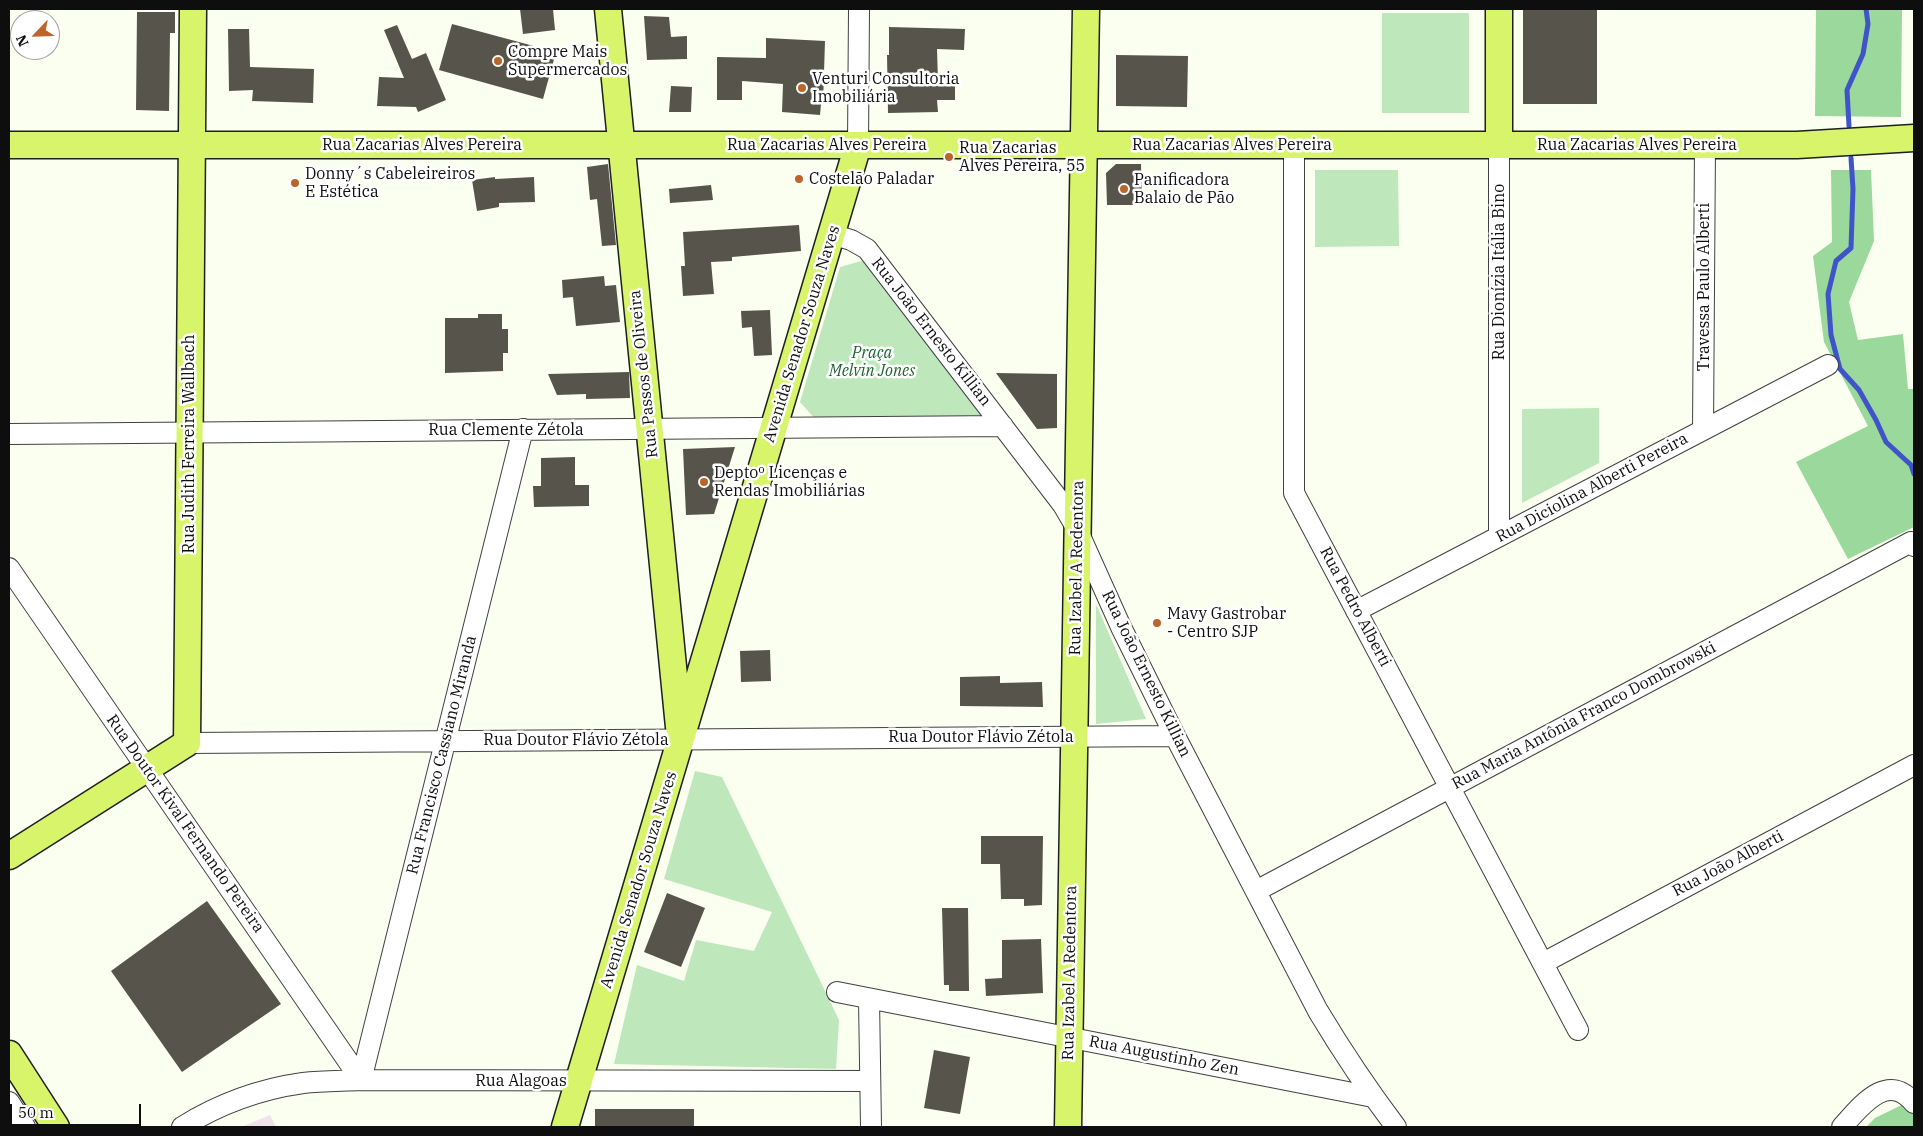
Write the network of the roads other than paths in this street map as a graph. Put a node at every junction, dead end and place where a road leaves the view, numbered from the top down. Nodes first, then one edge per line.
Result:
1 (193, 9) edge
2 (608, 9) edge
3 (859, 9) edge
4 (1086, 9) edge
5 (1499, 9) edge
6 (1914, 138) edge
7 (9, 145) edge
8 (192, 145) junction
9 (622, 145) junction
10 (858, 145) junction
11 (1084, 145) junction
12 (1294, 145) junction
13 (1499, 145) junction
14 (1705, 145) junction
15 (832, 234) junction
16 (1828, 365) dead end
17 (1003, 426) junction
18 (774, 427) junction
19 (650, 429) junction
20 (523, 430) junction
21 (1703, 430) junction
22 (189, 432) junction
23 (9, 434) edge
24 (1077, 529) junction
25 (1500, 536) junction
26 (1913, 544) edge
27 (9, 568) edge
28 (1356, 611) junction
29 (1175, 736) junction
30 (1074, 737) junction
31 (681, 739) junction
32 (445, 741) junction
33 (187, 743) junction
34 (1914, 766) edge
35 (147, 769) junction
36 (1450, 788) junction
37 (9, 856) edge
38 (1256, 891) junction
39 (1543, 963) junction
40 (836, 992) dead end
41 (869, 998) junction
42 (1578, 1030) dead end
43 (1069, 1038) junction
44 (9, 1054) edge
45 (361, 1080) junction
46 (579, 1081) junction
47 (870, 1081) junction
48 (1373, 1097) junction
49 (9, 1102) edge
50 (1914, 1103) edge
51 (25, 1127) edge
52 (56, 1127) edge
53 (182, 1127) edge
54 (565, 1127) edge
55 (871, 1127) edge
56 (1068, 1127) edge
57 (1396, 1127) edge
58 (1842, 1127) edge

1 - 8 main road, Rua Judith Ferreira Wallbach
2 - 9 main road, Rua Passos de Oliveira
3 - 10 street
4 - 11 main road, Rua Izabel A Redentora
5 - 13 main road, Rua Dionízia Itália Bino
6 - 14 main road, Rua Zacarias Alves Pereira
7 - 8 main road, Rua Zacarias Alves Pereira
8 - 9 main road, Rua Zacarias Alves Pereira
8 - 22 main road, Rua Judith Ferreira Wallbach
9 - 10 main road, Rua Zacarias Alves Pereira
9 - 19 main road, Rua Passos de Oliveira
10 - 11 main road, Rua Zacarias Alves Pereira
10 - 15 main road, Avenida Senador Souza Naves
11 - 12 main road, Rua Zacarias Alves Pereira
11 - 24 main road, Rua Izabel A Redentora
12 - 13 main road, Rua Zacarias Alves Pereira
12 - 28 street, Rua Pedro Alberti
13 - 14 main road, Rua Zacarias Alves Pereira
13 - 25 street, Rua Dionízia Itália Bino
14 - 21 street, Travessa Paulo Alberti
15 - 17 street, Rua João Ernesto Killian
15 - 18 main road, Avenida Senador Souza Naves
16 - 21 street, Rua Diciolina Alberti Pereira
17 - 18 street, Rua Clemente Zétola
17 - 24 street, Rua João Ernesto Killian
18 - 19 street, Rua Clemente Zétola
18 - 31 main road, Avenida Senador Souza Naves
19 - 20 street, Rua Clemente Zétola
19 - 31 main road, Rua Passos de Oliveira
20 - 22 street, Rua Clemente Zétola
20 - 32 street, Rua Francisco Cassiano Miranda
21 - 25 street, Rua Diciolina Alberti Pereira
22 - 23 street, Rua Clemente Zétola
22 - 33 main road, Rua Judith Ferreira Wallbach
24 - 29 street, Rua João Ernesto Killian
24 - 30 main road, Rua Izabel A Redentora
25 - 28 street, Rua Diciolina Alberti Pereira
26 - 36 street, Rua Maria Antônia Franco Dombrowski
27 - 35 street, Rua Doutor Kival Fernando Pereira
28 - 36 street, Rua Pedro Alberti
29 - 30 street, Rua Doutor Flávio Zétola
29 - 38 street, Rua João Ernesto Killian
30 - 31 street, Rua Doutor Flávio Zétola
30 - 43 main road, Rua Izabel A Redentora
31 - 32 street, Rua Doutor Flávio Zétola
31 - 46 main road, Avenida Senador Souza Naves
32 - 33 street, Rua Doutor Flávio Zétola
32 - 45 street, Rua Francisco Cassiano Miranda
33 - 35 main road
34 - 39 street, Rua João Alberti
35 - 37 main road
35 - 45 street, Rua Doutor Kival Fernando Pereira
36 - 38 street, Rua Maria Antônia Franco Dombrowski
36 - 39 street, Rua Pedro Alberti
38 - 48 street, Rua João Ernesto Killian
39 - 42 street, Rua Pedro Alberti
40 - 41 street, Rua Augustinho Zen
41 - 43 street, Rua Augustinho Zen
41 - 47 street
43 - 48 street, Rua Augustinho Zen
43 - 56 main road, Rua Izabel A Redentora
44 - 52 main road
45 - 46 street, Rua Alagoas
45 - 53 street, Rua Alagoas
46 - 47 street, Rua Alagoas
46 - 54 main road, Avenida Senador Souza Naves
47 - 55 street
48 - 57 street, Rua João Ernesto Killian
49 - 51 street
50 - 58 street

